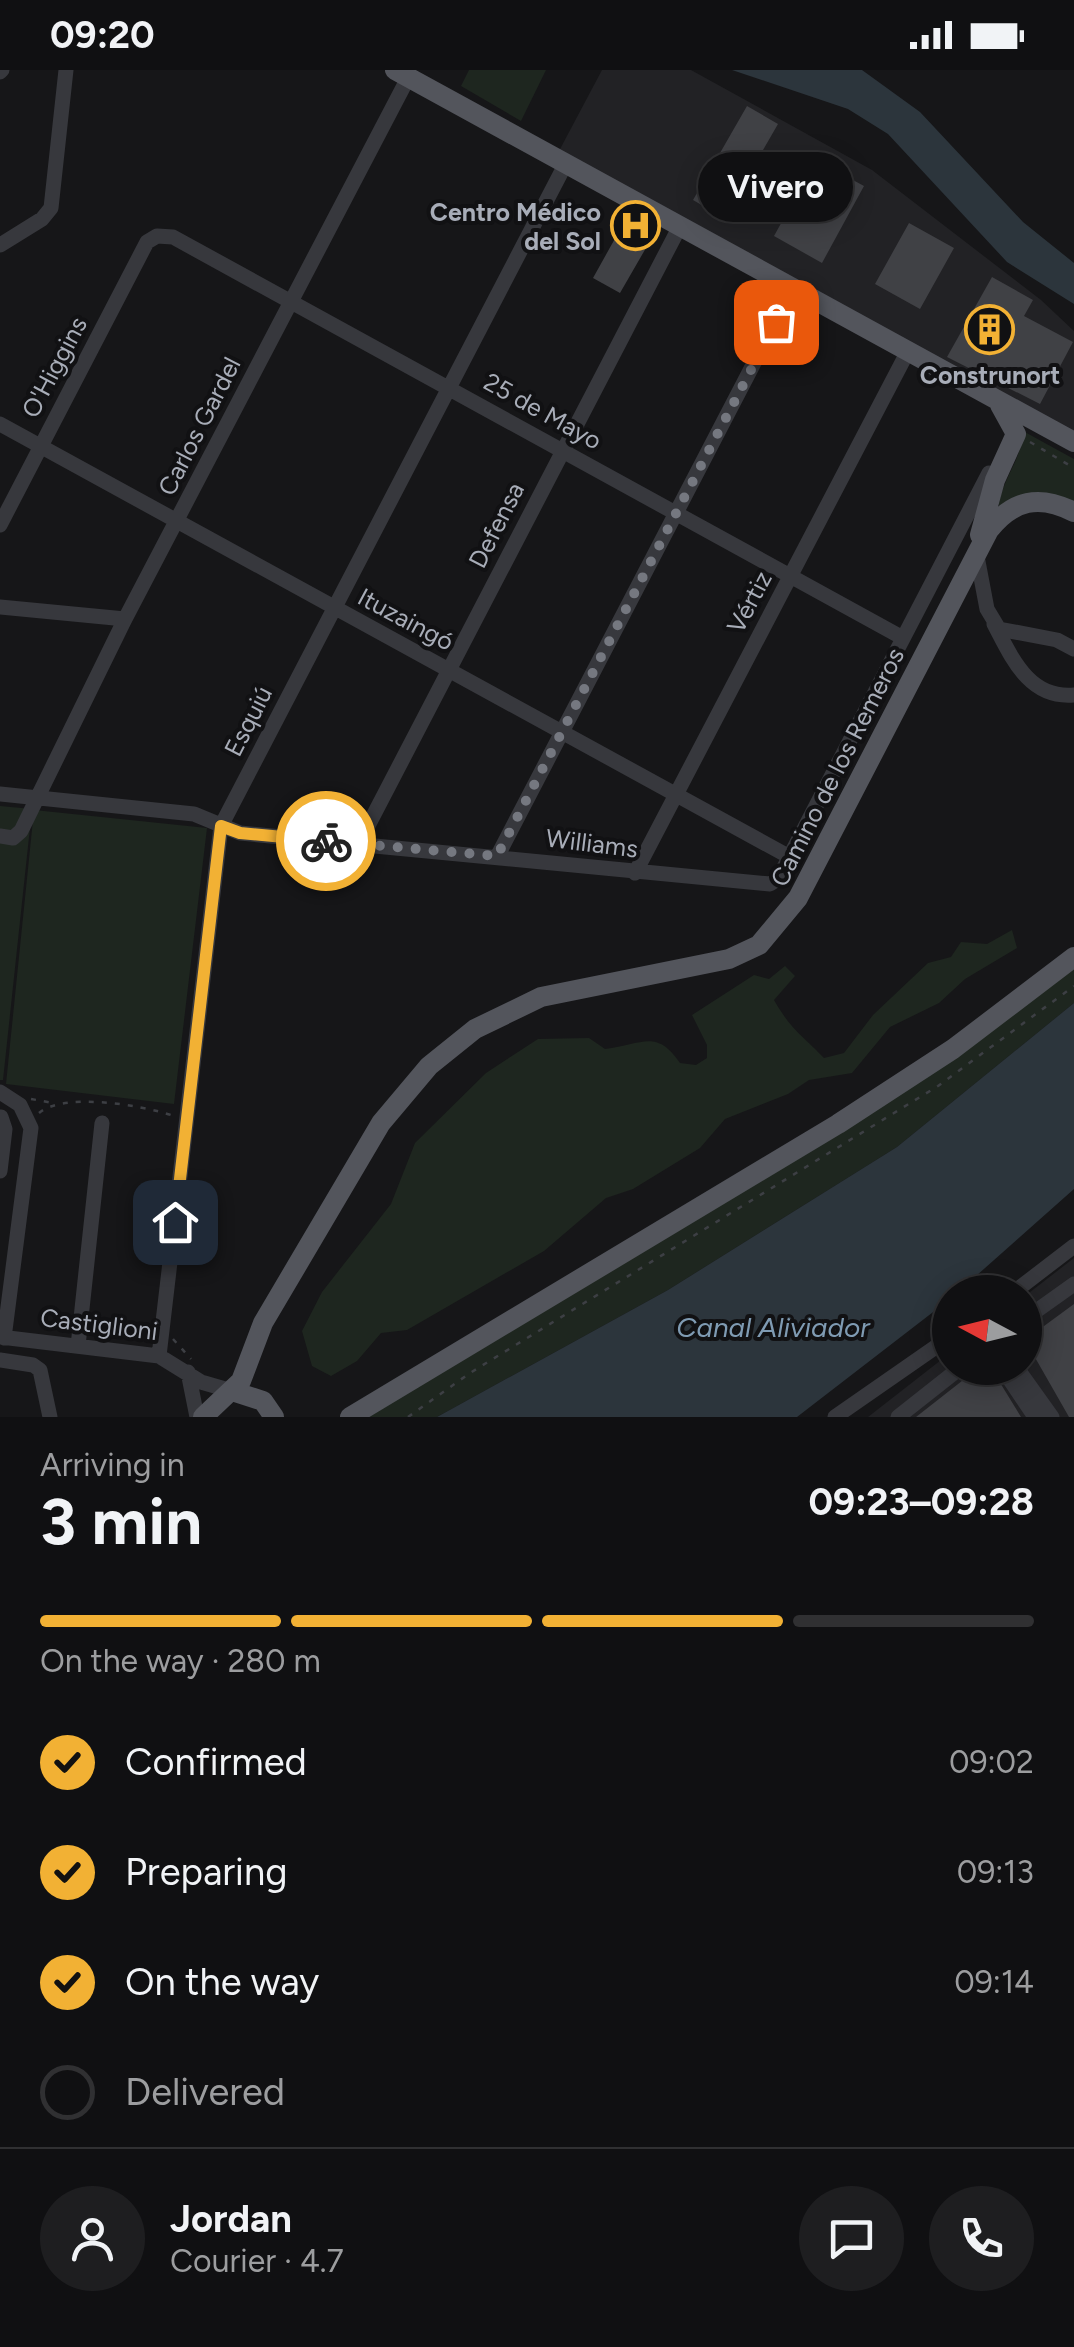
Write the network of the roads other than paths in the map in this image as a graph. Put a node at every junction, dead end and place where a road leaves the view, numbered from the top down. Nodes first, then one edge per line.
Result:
1 (66, 70) edge
2 (401, 74) edge
3 (565, 166) junction
4 (679, 228) junction
5 (158, 236) joint
6 (0, 246) edge
7 (792, 290) junction
8 (292, 302) junction
9 (907, 353) junction
10 (449, 388) junction
11 (998, 403) junction
12 (0, 424) edge
13 (1070, 441) edge
14 (40, 446) junction
15 (563, 450) junction
16 (989, 473) dead end
17 (676, 512) junction
18 (1074, 512) edge
19 (178, 521) junction
20 (0, 526) edge
21 (976, 551) junction
22 (791, 576) junction
23 (0, 606) edge
24 (334, 609) junction
25 (125, 619) junction
26 (994, 623) junction
27 (903, 638) junction
28 (1074, 649) edge
29 (449, 670) junction
30 (1074, 695) edge
31 (562, 732) junction
32 (0, 794) edge
33 (676, 794) junction
34 (35, 798) junction
35 (221, 826) junction
36 (0, 836) edge
37 (358, 844) junction
38 (497, 856) junction
39 (788, 856) junction
40 (634, 873) junction
41 (1074, 957) edge
42 (16, 1103) edge
43 (0, 1116) edge
44 (102, 1123) dead end
45 (0, 1171) edge
46 (1074, 1246) edge
47 (1036, 1275) edge
48 (1074, 1284) edge
49 (1042, 1307) edge
50 (2, 1338) edge
51 (78, 1346) junction
52 (932, 1350) edge
53 (159, 1356) junction
54 (0, 1360) edge
55 (188, 1372) junction
56 (938, 1385) edge
57 (1013, 1385) edge
58 (1029, 1385) edge
59 (232, 1391) junction
60 (50, 1417) edge
61 (200, 1417) edge
62 (274, 1417) edge
63 (350, 1417) edge
64 (835, 1417) edge
65 (898, 1417) edge
66 (1035, 1417) edge
67 (1052, 1417) edge

1 - 6 street
2 - 3 main road
2 - 8 street, Carlos Gardel
3 - 4 main road
3 - 10 street, Esquiú
4 - 7 main road
4 - 15 street, Defensa
5 - 8 street, 25 de Mayo
5 - 14 street, O'Higgins
7 - 9 main road
7 - 17 street
8 - 10 street, 25 de Mayo
8 - 19 street, Carlos Gardel
9 - 11 main road
9 - 22 street, Vértiz
10 - 15 street, 25 de Mayo
10 - 24 street, Esquiú
11 - 13 main road
11 - 21 main road, Camino de los Remeros
12 - 14 street, Ituzaingó
14 - 19 street, Ituzaingó
14 - 20 street, O'Higgins
15 - 17 street, 25 de Mayo
15 - 29 street, Defensa
16 - 27 street
17 - 22 street, 25 de Mayo
17 - 31 street
18 - 21 main road, Camino de los Remeros
19 - 24 street, Ituzaingó
19 - 25 street, Carlos Gardel
21 - 26 street
21 - 59 main road, Camino de los Remeros
22 - 27 street, 25 de Mayo
22 - 33 street, Vértiz
23 - 25 street
24 - 29 street, Ituzaingó
24 - 35 street, Esquiú
25 - 34 street, Carlos Gardel
26 - 28 street
26 - 30 street
27 - 39 street
29 - 31 street, Ituzaingó
29 - 37 street, Defensa
31 - 33 street, Ituzaingó
31 - 38 street
32 - 34 street, Williams
33 - 39 street, Ituzaingó
33 - 40 street, Vértiz
34 - 35 street, Williams
34 - 36 street, Carlos Gardel
35 - 37 street, Williams
35 - 53 street, Esquiú
37 - 38 street, Williams
38 - 40 street, Williams
39 - 40 street, Williams
41 - 63 main road
42 - 43 street
42 - 50 street
43 - 45 street
44 - 51 street
46 - 47 street
48 - 49 street
50 - 51 street, Castiglioni
51 - 53 street, Castiglioni
52 - 64 street
53 - 55 street, Castiglioni
54 - 60 street
55 - 59 street, Castiglioni
55 - 61 street
56 - 65 street
57 - 66 street
58 - 67 street
59 - 61 main road, Camino de los Remeros
59 - 62 main road

